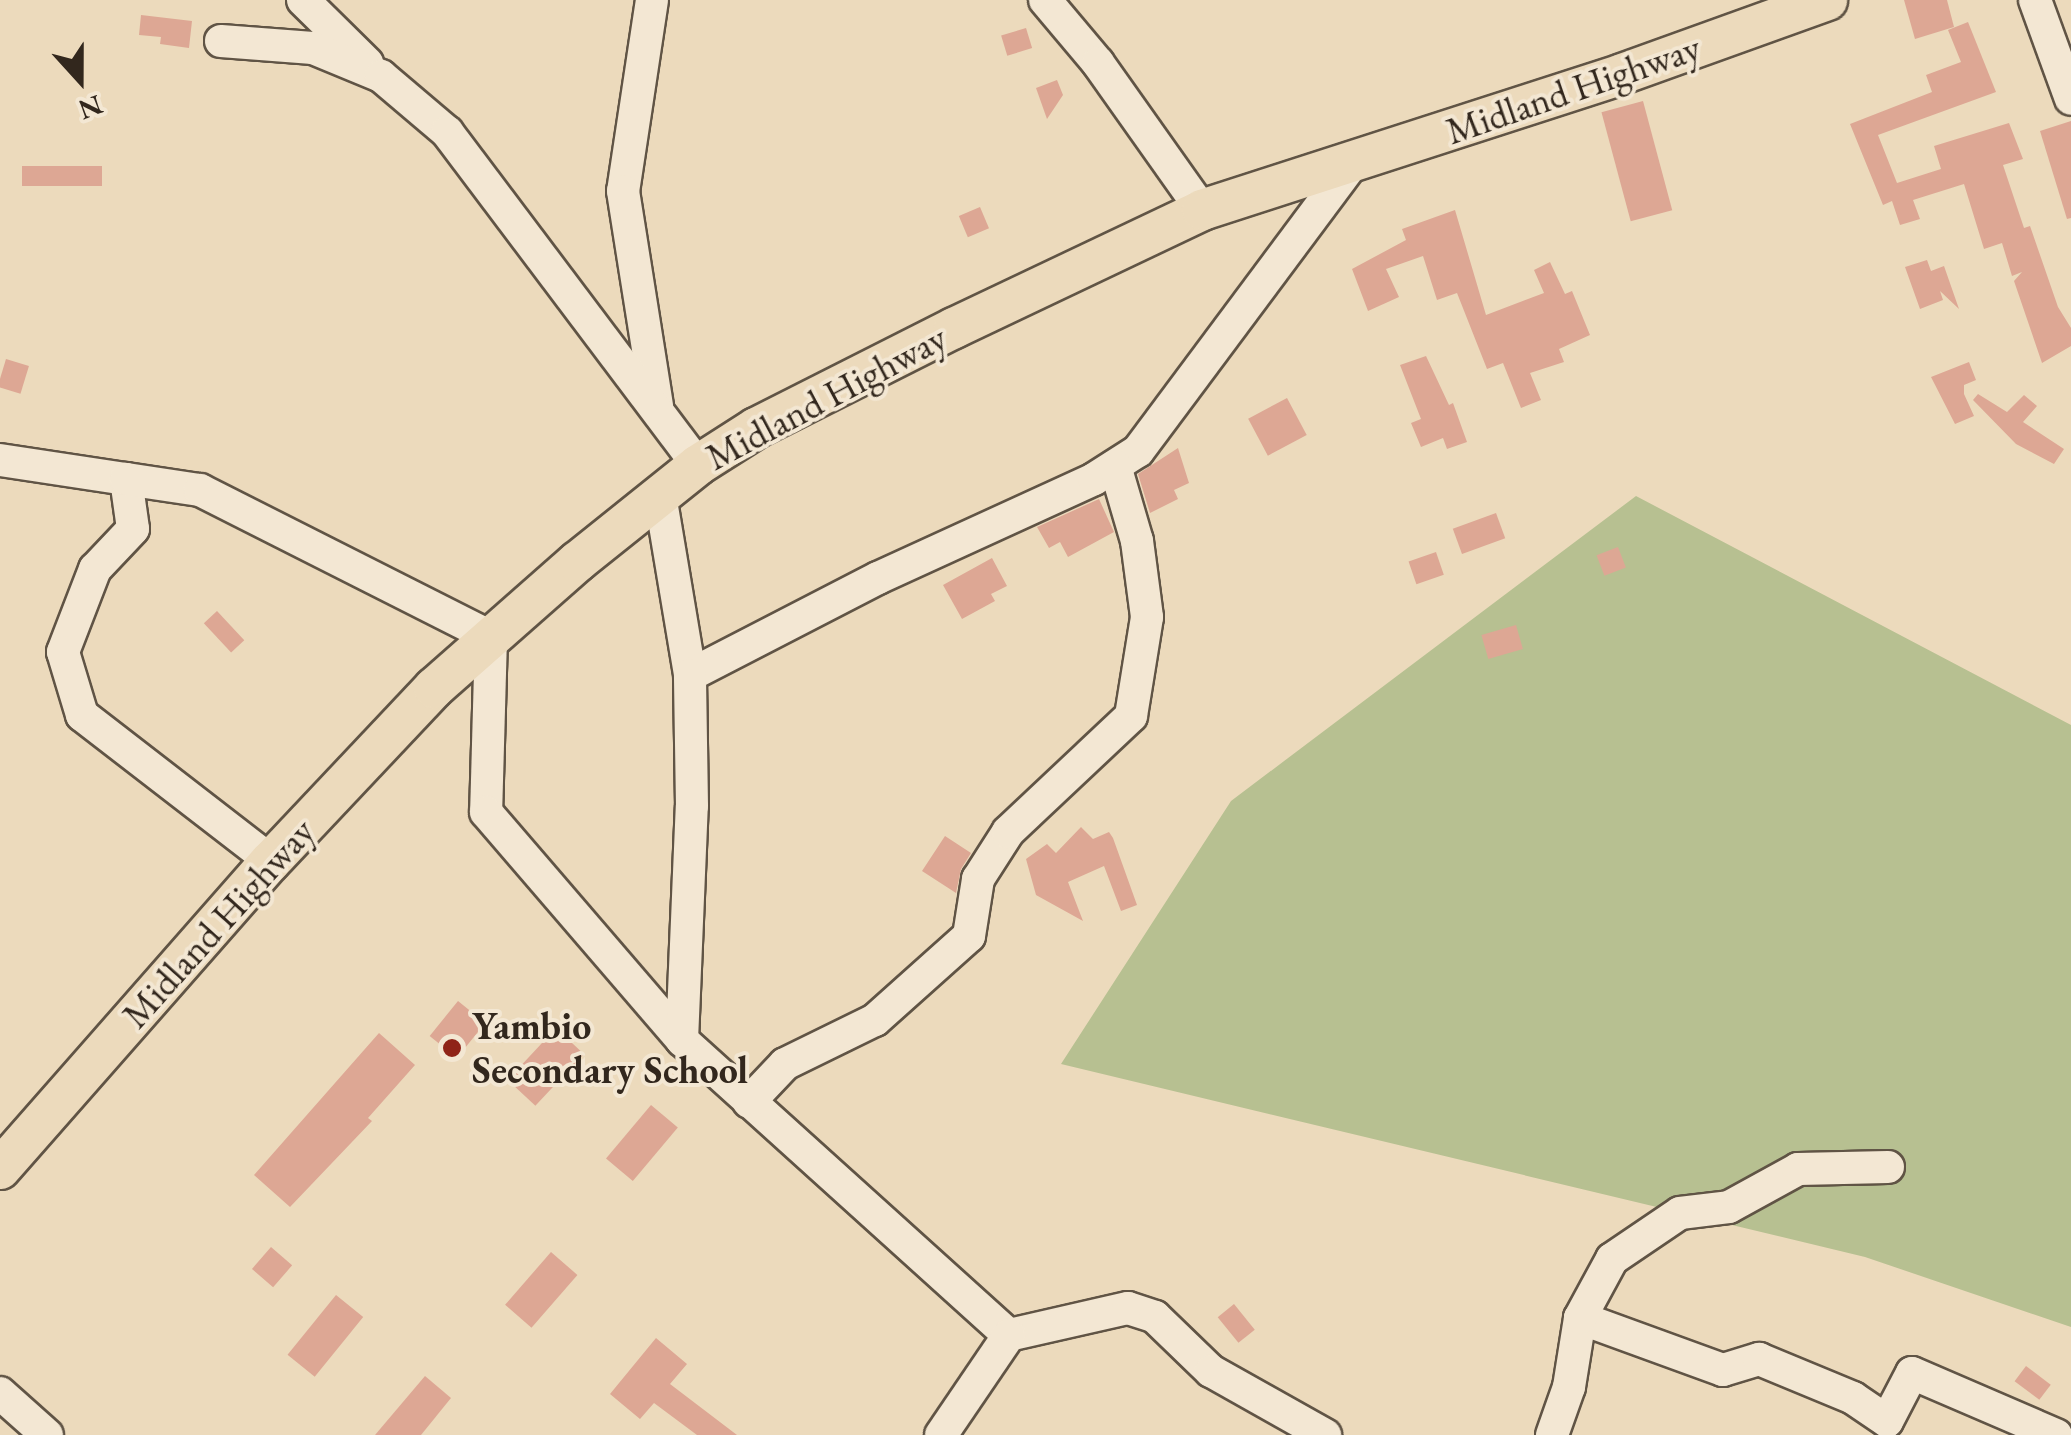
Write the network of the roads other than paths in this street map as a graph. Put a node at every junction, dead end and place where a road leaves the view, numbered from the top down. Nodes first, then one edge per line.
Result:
1 (303, 0) edge
2 (652, 0) edge
3 (1044, 0) edge
4 (1826, 0) edge
5 (2036, 0) edge
6 (222, 40) dead end
7 (381, 76) junction
8 (2071, 99) edge
9 (1352, 164) junction
10 (1202, 210) junction
11 (658, 410) junction
12 (0, 460) edge
13 (698, 465) junction
14 (1115, 466) junction
15 (126, 479) junction
16 (660, 495) junction
17 (491, 638) junction
18 (690, 675) junction
19 (270, 861) junction
20 (682, 1040) junction
21 (749, 1102) junction
22 (1888, 1167) dead end
23 (0, 1169) edge
24 (1580, 1318) junction
25 (1009, 1335) junction
26 (0, 1393) edge
27 (47, 1435) edge
28 (942, 1435) edge
29 (1325, 1435) edge
30 (1552, 1435) edge
31 (2056, 1435) edge

1 - 7 street
2 - 11 street
3 - 10 street
4 - 9 main road, Midland Highway
5 - 8 street
6 - 7 street
7 - 11 street
9 - 10 main road, Midland Highway
9 - 14 street
10 - 13 main road, Midland Highway
11 - 13 street
12 - 15 street
13 - 16 main road, Midland Highway
14 - 18 street
14 - 21 street
15 - 17 street
15 - 19 street
16 - 17 main road, Midland Highway
16 - 18 street
17 - 19 main road, Midland Highway
17 - 20 street
18 - 20 street
19 - 23 main road, Midland Highway
20 - 21 street
21 - 25 street
22 - 24 street
24 - 30 street
24 - 31 street
25 - 28 street
25 - 29 street
26 - 27 street

